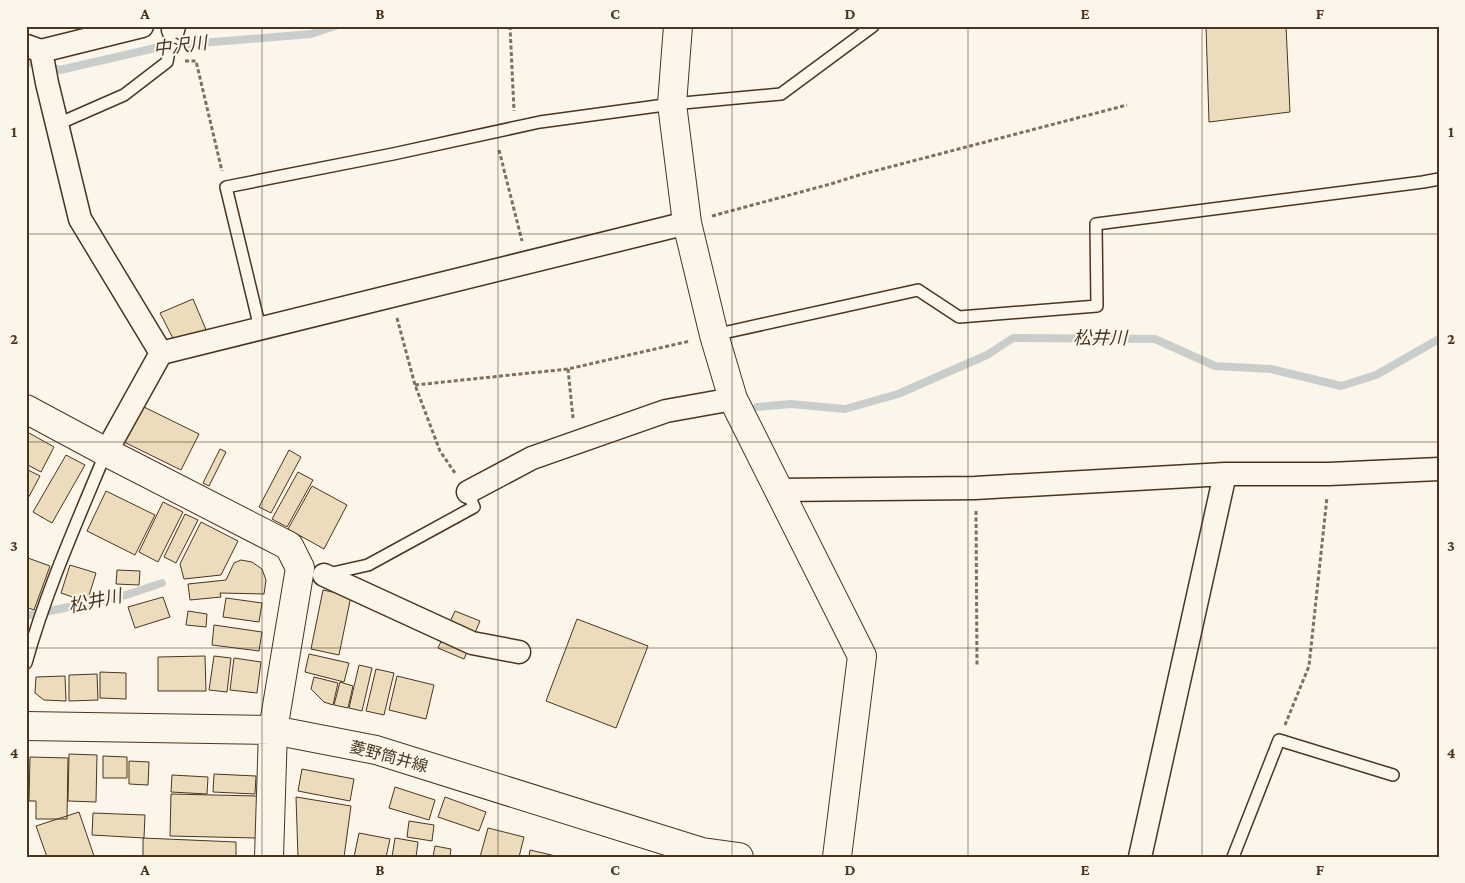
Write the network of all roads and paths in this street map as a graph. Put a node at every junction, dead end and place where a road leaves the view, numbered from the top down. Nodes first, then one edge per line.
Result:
1 (142, 26) edge
2 (510, 26) edge
3 (678, 26) edge
4 (873, 26) edge
5 (174, 28) edge
6 (36, 50) edge
7 (167, 62) junction
8 (672, 104) junction
9 (1127, 105) dead end
10 (57, 126) junction
11 (515, 128) junction
12 (495, 132) junction
13 (1439, 179) edge
14 (226, 187) junction
15 (687, 223) junction
16 (527, 262) junction
17 (391, 295) junction
18 (260, 328) junction
19 (714, 335) junction
20 (161, 353) junction
21 (568, 369) junction
22 (415, 385) junction
23 (735, 404) junction
24 (26, 409) edge
25 (575, 443) junction
26 (106, 452) junction
27 (1439, 469) edge
28 (1225, 474) junction
29 (1330, 474) junction
30 (975, 488) junction
31 (778, 490) junction
32 (468, 492) junction
33 (312, 571) junction
34 (520, 652) dead end
35 (26, 663) edge
36 (977, 665) dead end
37 (26, 726) edge
38 (273, 730) junction
39 (1279, 740) junction
40 (1392, 776) dead end
41 (269, 857) edge
42 (739, 857) edge
43 (837, 857) edge
44 (1140, 857) edge
45 (1233, 857) edge

1 - 6 street
2 - 11 path
3 - 8 street
4 - 8 lane
5 - 7 lane
6 - 10 street
7 - 10 lane
7 - 14 path
8 - 11 lane
8 - 15 street
9 - 15 path
10 - 20 street
11 - 12 lane
12 - 14 lane
12 - 16 path
13 - 19 lane
14 - 18 lane
15 - 16 street
15 - 19 street
16 - 17 street
17 - 18 street
17 - 22 path
18 - 20 street
19 - 21 path
19 - 23 street
20 - 26 street
21 - 22 path
21 - 25 path
22 - 32 path
23 - 25 street
23 - 31 street
24 - 26 street
25 - 32 street
26 - 33 street
26 - 35 lane
27 - 29 street
28 - 29 street
28 - 30 street
28 - 44 street
29 - 39 path
30 - 31 street
30 - 36 path
31 - 43 street
32 - 33 lane
33 - 34 street
33 - 38 street
37 - 38 street, 菱野筒井線
38 - 41 street
38 - 42 street, 菱野筒井線
39 - 40 lane
39 - 45 lane

